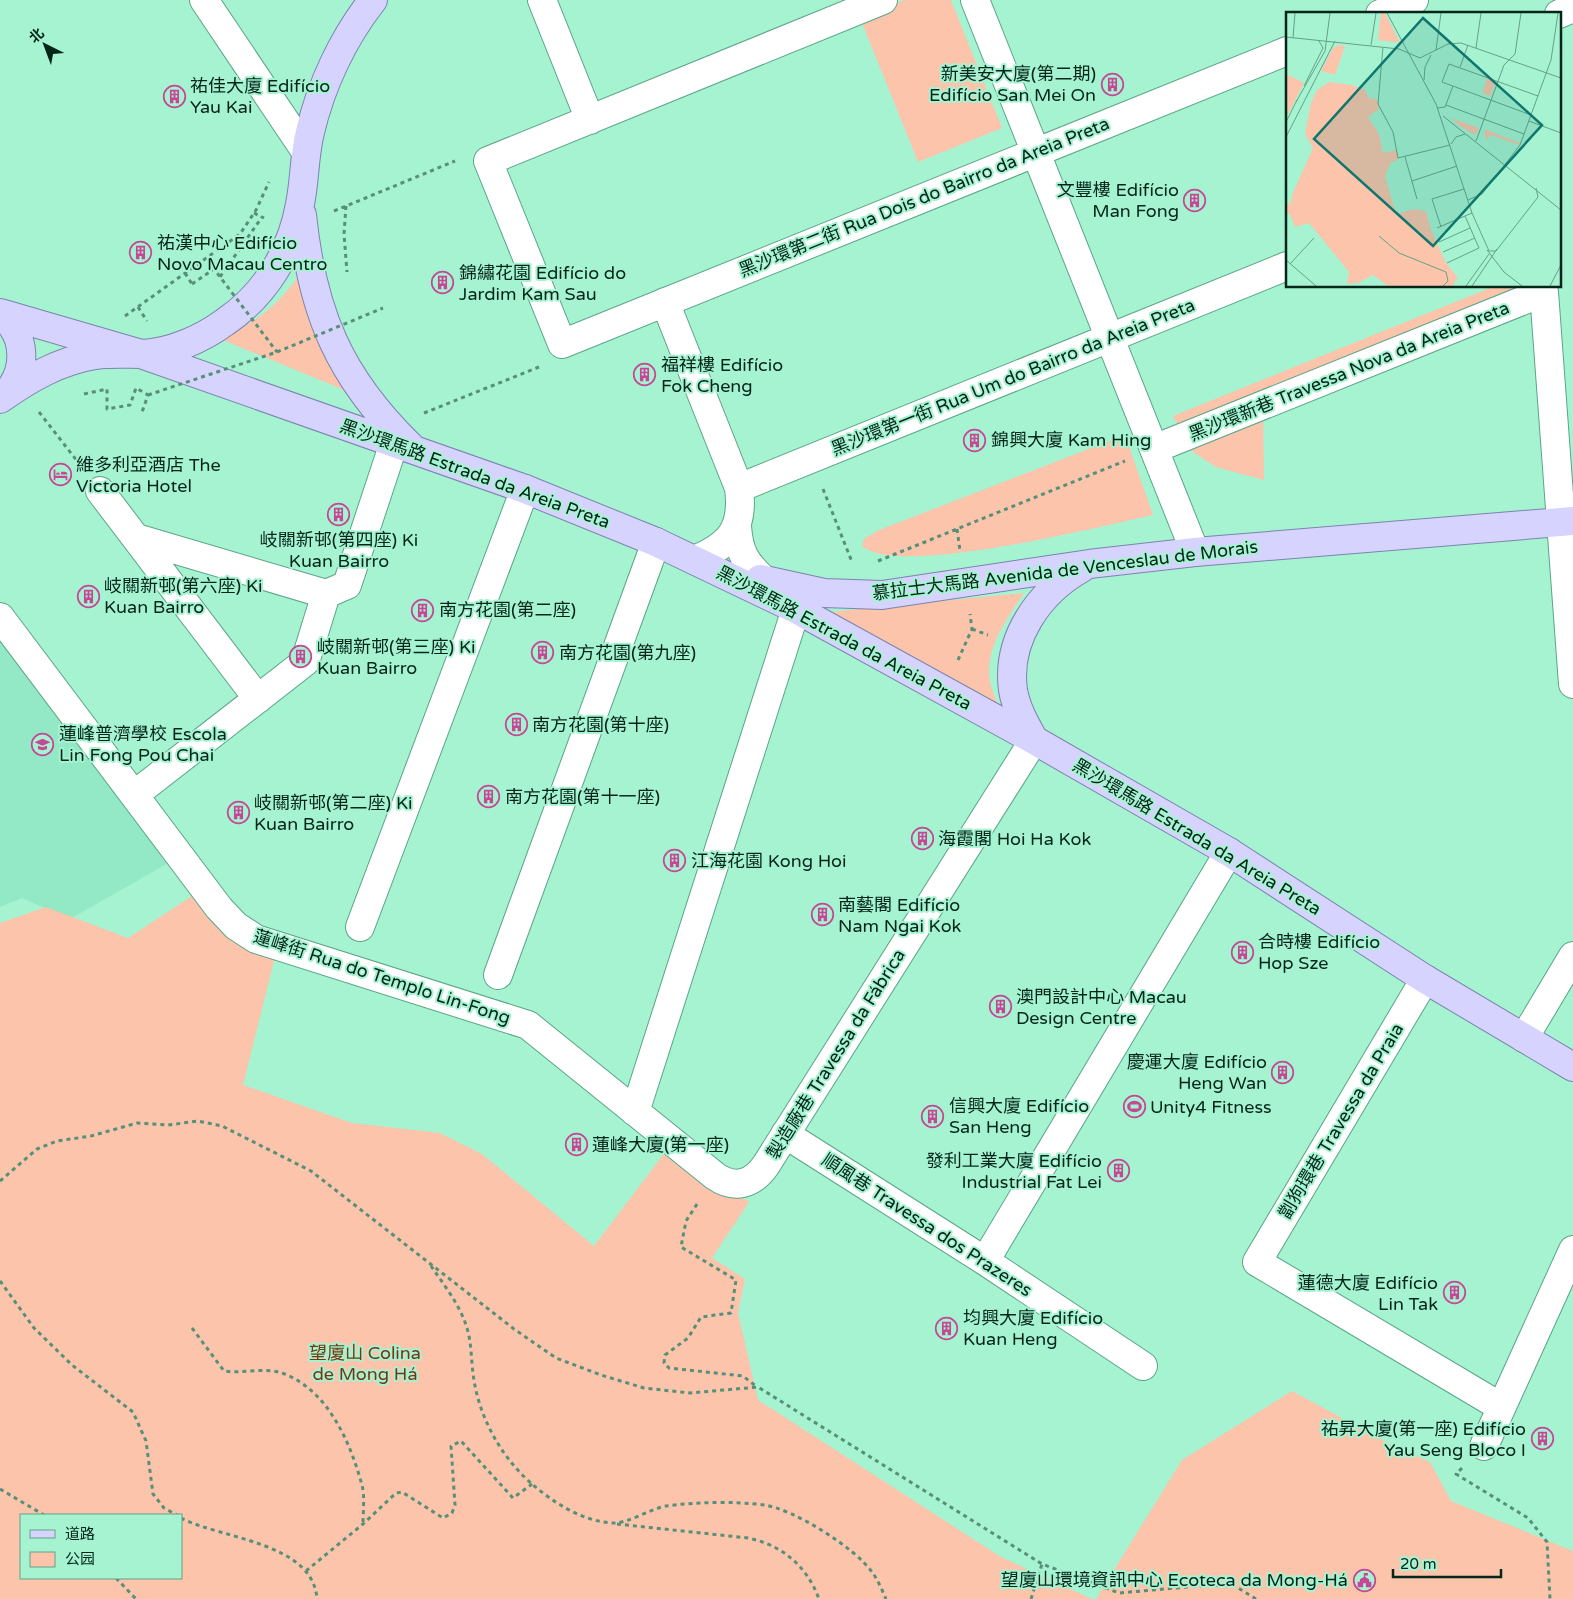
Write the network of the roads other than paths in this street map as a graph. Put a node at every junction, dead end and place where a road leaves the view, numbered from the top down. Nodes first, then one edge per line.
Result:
1 (204, 0) edge
2 (373, 0) edge
3 (542, 0) edge
4 (883, 0) edge
5 (975, 0) edge
6 (1414, 0) edge
7 (1427, 0) edge
8 (1573, 8) edge
9 (1385, 12) edge
10 (1431, 12) edge
11 (1560, 14) edge
12 (1286, 51) edge
13 (590, 120) junction
14 (306, 152) junction
15 (1036, 153) junction
16 (302, 186) junction
17 (1286, 266) edge
18 (1543, 289) edge
19 (666, 302) junction
20 (0, 313) edge
21 (1109, 338) junction
22 (141, 354) junction
23 (7, 394) edge
24 (404, 447) junction
25 (1154, 449) junction
26 (739, 488) junction
27 (524, 489) junction
28 (100, 491) road end
29 (1567, 522) edge
30 (737, 526) junction
31 (136, 538) junction
32 (656, 542) junction
33 (1195, 552) junction
34 (702, 564) junction
35 (1089, 564) junction
36 (764, 580) junction
37 (326, 594) junction
38 (796, 608) junction
39 (0, 617) edge
40 (1573, 684) edge
41 (258, 699) junction
42 (1034, 740) junction
43 (134, 795) junction
44 (1229, 852) junction
45 (360, 927) dead end
46 (1573, 956) edge
47 (498, 975) dead end
48 (1425, 979) junction
49 (1524, 1038) junction
50 (1573, 1067) edge
51 (635, 1112) junction
52 (785, 1134) junction
53 (743, 1184) joint
54 (1573, 1250) edge
55 (986, 1261) junction
56 (1143, 1366) dead end
57 (1501, 1407) junction
58 (1484, 1446) dead end

1 - 14 street
2 - 14 main road
3 - 13 street
4 - 13 street
5 - 15 street
6 - 9 street
7 - 10 street
8 - 11 street
12 - 15 street, 黑沙環第二街 Rua Dois do Bairro da Areia Preta
13 - 19 street, 黑沙環第二街 Rua Dois do Bairro da Areia Preta
14 - 16 main road
15 - 19 street, 黑沙環第二街 Rua Dois do Bairro da Areia Preta
15 - 21 street
16 - 22 main road
16 - 24 main road
17 - 21 street, 黑沙環第一街 Rua Um do Bairro da Areia Preta
18 - 25 street, 黑沙環新巷 Travessa Nova da Areia Preta
18 - 29 street
19 - 26 street
20 - 22 main road, 黑沙環馬路 Estrada da Areia Preta
20 - 23 main road
21 - 25 street
21 - 26 street, 黑沙環第一街 Rua Um do Bairro da Areia Preta
22 - 23 main road
22 - 24 main road, 黑沙環馬路 Estrada da Areia Preta
24 - 27 main road, 黑沙環馬路 Estrada da Areia Preta
24 - 37 street
25 - 33 street
26 - 30 street
27 - 32 main road, 黑沙環馬路 Estrada da Areia Preta
27 - 45 street
28 - 31 street
29 - 33 main road, 慕拉士大馬路 Avenida de Venceslau de Morais
29 - 40 street
30 - 34 street
30 - 36 street
31 - 37 street
31 - 41 street
32 - 34 main road, 黑沙環馬路 Estrada da Areia Preta
32 - 47 street
33 - 35 main road, 慕拉士大馬路 Avenida de Venceslau de Morais
34 - 36 main road, 慕拉士大馬路 Avenida de Venceslau de Morais
34 - 38 main road, 黑沙環馬路 Estrada da Areia Preta
35 - 36 main road, 慕拉士大馬路 Avenida de Venceslau de Morais
35 - 42 main road
37 - 41 street
38 - 42 main road, 黑沙環馬路 Estrada da Areia Preta
38 - 51 street
39 - 43 street, 蓮峰街 Rua do Templo Lin-Fong
41 - 43 street
42 - 44 main road, 黑沙環馬路 Estrada da Areia Preta
42 - 52 street, 製造廠巷 Travessa da Fábrica
43 - 51 street, 蓮峰街 Rua do Templo Lin-Fong
44 - 48 main road, 黑沙環馬路 Estrada da Areia Preta
44 - 55 street
46 - 49 street
48 - 49 main road, 黑沙環馬路 Estrada da Areia Preta
48 - 57 street, 劏狗環巷 Travessa da Praia
49 - 50 main road, 黑沙環馬路 Estrada da Areia Preta
51 - 53 street, 蓮峰街 Rua do Templo Lin-Fong
52 - 53 street, 製造廠巷 Travessa da Fábrica
52 - 55 street, 順風巷 Travessa dos Prazeres
54 - 57 street
55 - 56 street, 順風巷 Travessa dos Prazeres
57 - 58 street

